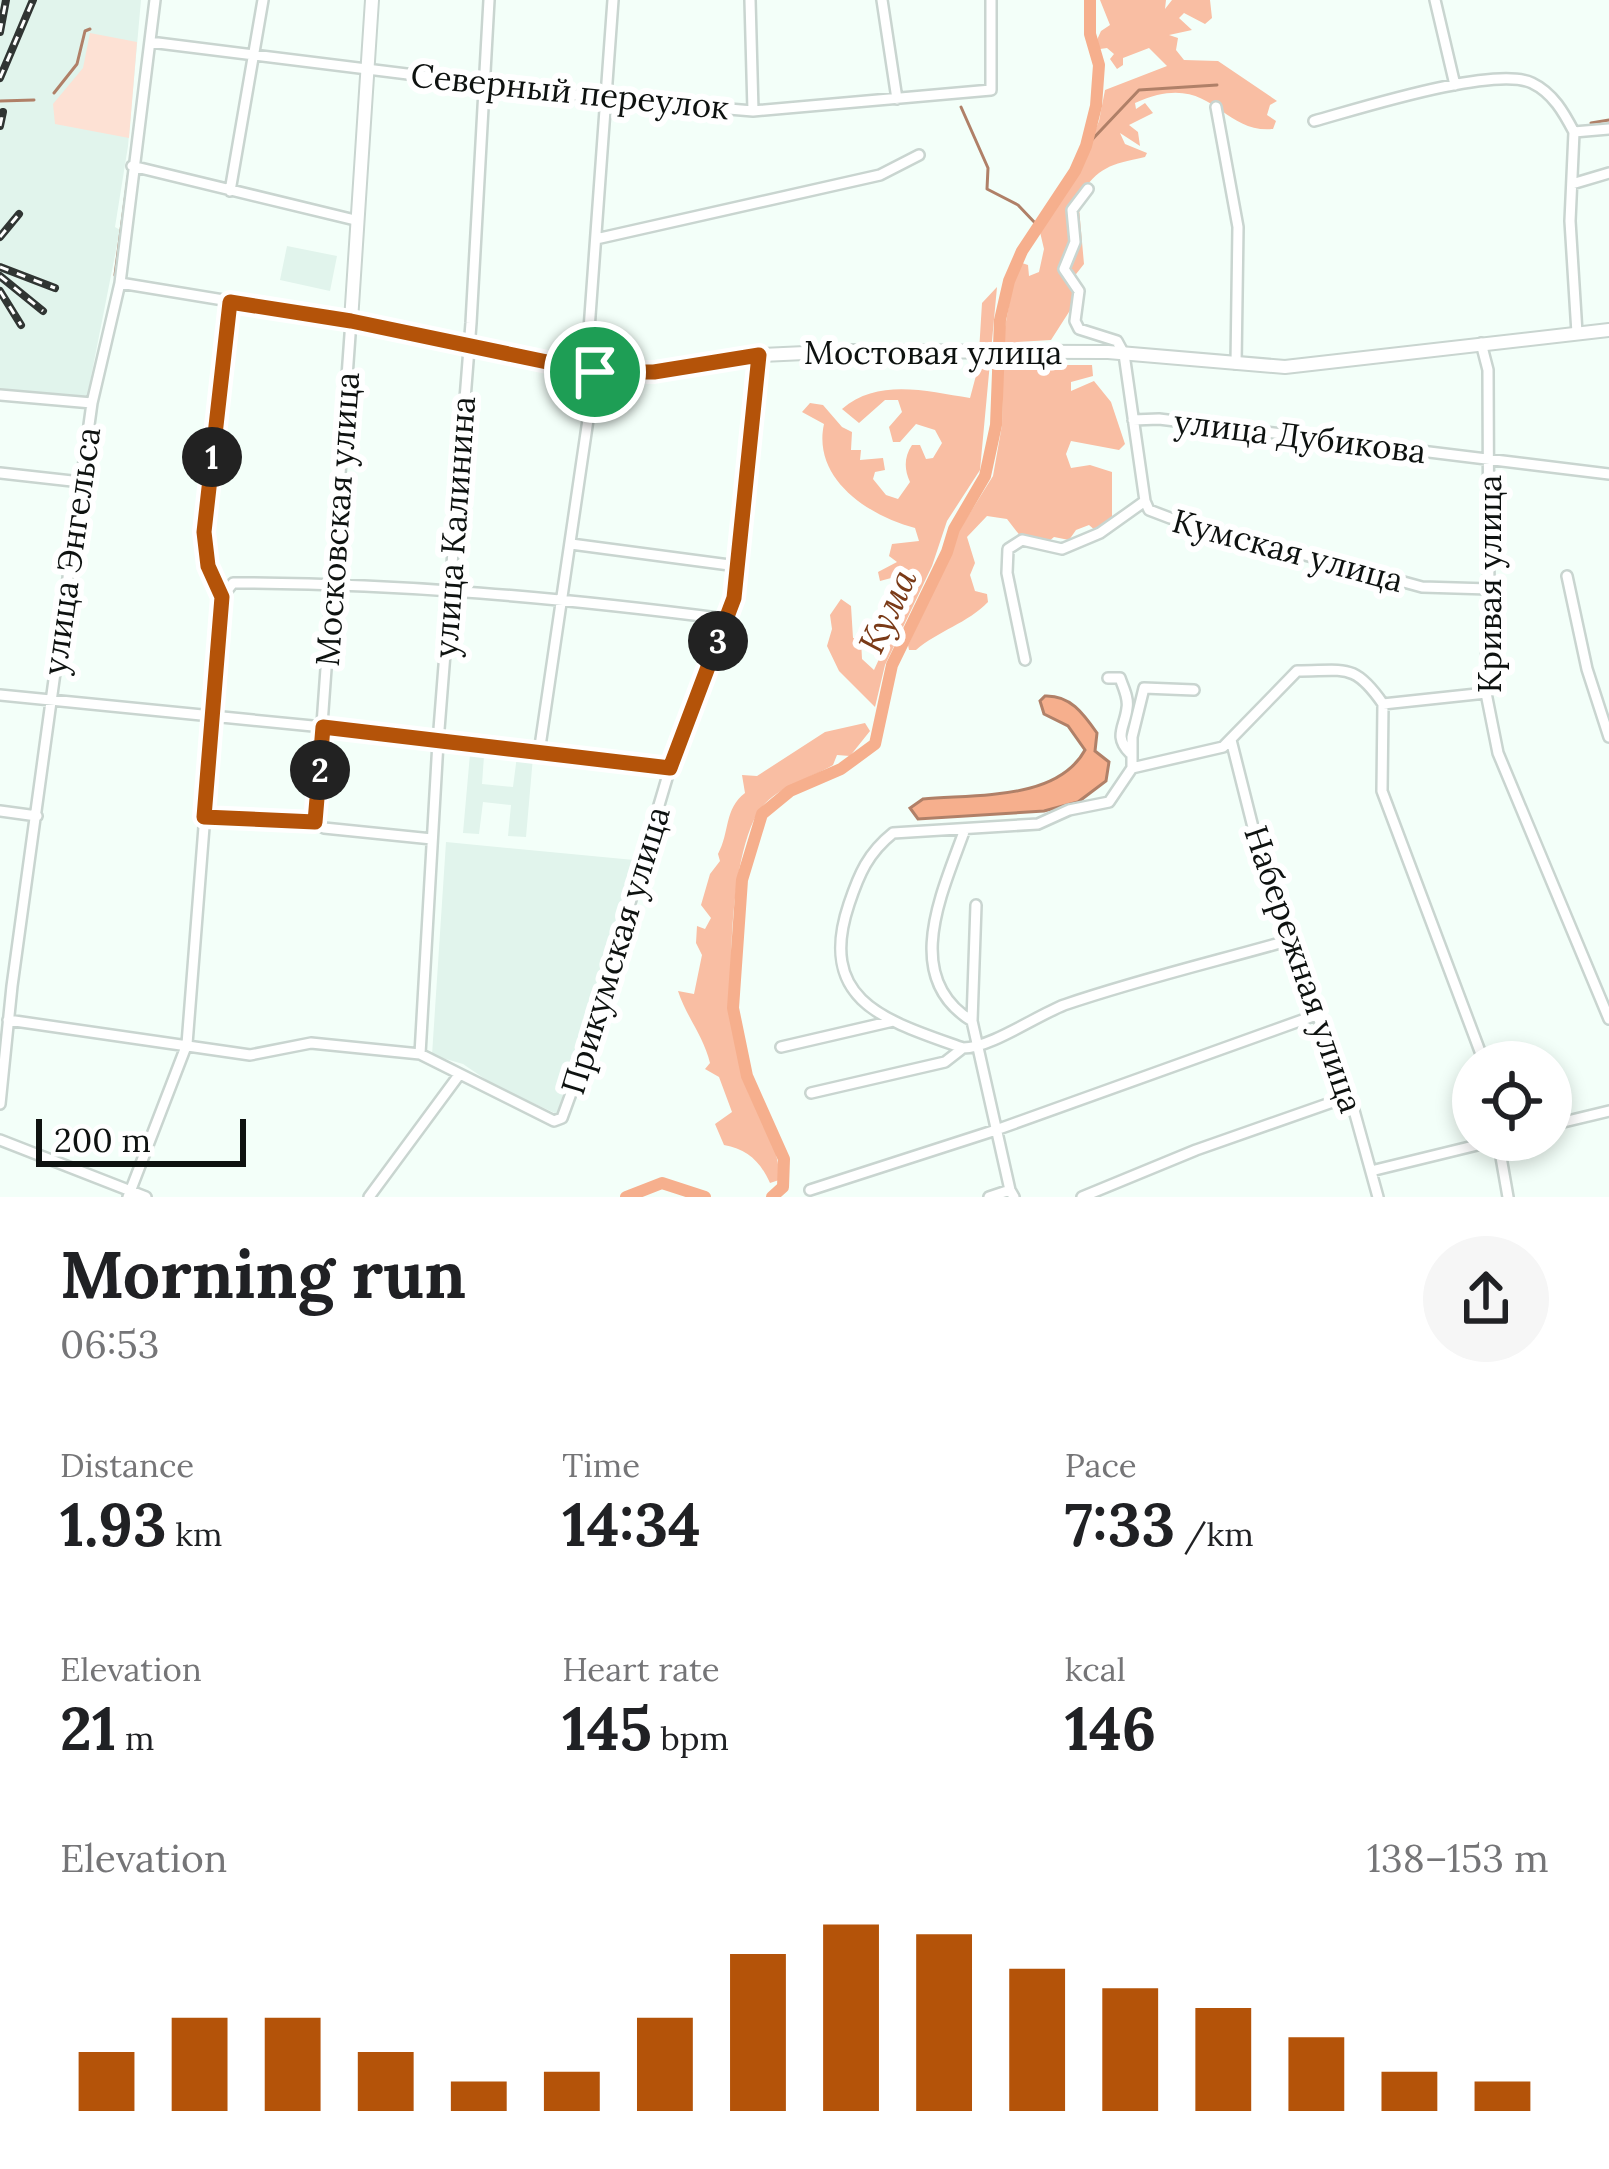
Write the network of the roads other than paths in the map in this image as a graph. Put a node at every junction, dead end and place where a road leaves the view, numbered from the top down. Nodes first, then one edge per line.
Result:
1 (155, 0) edge
2 (263, 0) edge
3 (372, 0) edge
4 (489, 0) edge
5 (613, 0) edge
6 (750, 0) edge
7 (882, 0) edge
8 (991, 0) edge
9 (1435, 0) edge
10 (149, 42) junction
11 (254, 56) junction
12 (367, 68) junction
13 (483, 81) junction
14 (1455, 85) junction
15 (608, 98) junction
16 (897, 99) junction
17 (1216, 107) dead end
18 (753, 111) junction
19 (1314, 121) dead end
20 (1609, 129) edge
21 (1574, 131) junction
22 (919, 155) dead end
23 (132, 166) junction
24 (1609, 173) edge
25 (1572, 184) junction
26 (1088, 189) dead end
27 (230, 191) junction
28 (355, 220) junction
29 (596, 239) junction
30 (120, 283) junction
31 (230, 302) junction
32 (351, 321) junction
33 (1609, 330) edge
34 (1577, 333) junction
35 (1480, 343) junction
36 (467, 345) junction
37 (1124, 354) junction
38 (759, 355) junction
39 (1236, 364) junction
40 (595, 372) junction
41 (0, 395) edge
42 (92, 403) junction
43 (1133, 419) junction
44 (1488, 458) junction
45 (0, 473) edge
46 (1609, 474) edge
47 (81, 482) junction
48 (1145, 501) junction
49 (571, 544) junction
50 (737, 566) junction
51 (1567, 575) dead end
52 (332, 583) junction
53 (449, 589) junction
54 (1489, 589) junction
55 (222, 597) junction
56 (564, 599) junction
57 (726, 619) junction
58 (1025, 660) dead end
59 (1108, 679) dead end
60 (1195, 690) dead end
61 (1486, 693) junction
62 (0, 695) edge
63 (51, 700) junction
64 (1383, 704) junction
65 (212, 716) junction
66 (323, 727) junction
67 (1609, 737) edge
68 (1231, 740) junction
69 (438, 742) junction
70 (539, 753) junction
71 (1130, 753) junction
72 (1132, 767) junction
73 (670, 768) junction
74 (0, 811) edge
75 (37, 816) junction
76 (204, 817) junction
77 (315, 822) junction
78 (965, 829) junction
79 (432, 839) junction
80 (976, 904) dead end
81 (1288, 941) junction
82 (1319, 1014) junction
83 (1609, 1019) edge
84 (8, 1020) junction
85 (894, 1021) junction
86 (972, 1022) junction
87 (1476, 1041) edge
88 (187, 1044) junction
89 (781, 1047) dead end
90 (963, 1048) junction
91 (978, 1048) junction
92 (420, 1054) junction
93 (459, 1075) junction
94 (811, 1093) dead end
95 (1350, 1096) junction
96 (0, 1104) edge
97 (1609, 1111) edge
98 (1572, 1120) edge
99 (996, 1130) junction
100 (0, 1140) edge
101 (1452, 1151) edge
102 (1502, 1161) edge
103 (1371, 1171) junction
104 (810, 1190) dead end
105 (129, 1194) edge
106 (1012, 1194) edge
107 (146, 1197) edge
108 (369, 1197) edge
109 (989, 1197) edge
110 (1082, 1197) edge
111 (1378, 1197) edge
112 (1508, 1197) edge

1 - 10 street, улица Энгельса
2 - 11 street
3 - 12 main road, Московская улица
4 - 13 street, улица Калинина
5 - 15 street
6 - 18 street
7 - 16 street
8 - 16 street, Северный переулок
9 - 14 street
10 - 11 street, Северный переулок
10 - 23 street, улица Энгельса
11 - 12 street, Северный переулок
11 - 27 street
12 - 13 street, Северный переулок
12 - 28 main road, Московская улица
13 - 15 street, Северный переулок
13 - 36 street, улица Калинина
14 - 19 street
14 - 21 street
15 - 18 street, Северный переулок
15 - 29 street
16 - 18 street, Северный переулок
17 - 39 street
20 - 21 street
21 - 25 street
22 - 29 street
23 - 27 street
23 - 30 street, улица Энгельса
24 - 25 street
25 - 34 street
26 - 37 street
27 - 28 street
28 - 32 main road, Московская улица
29 - 40 street
30 - 31 street, Мостовая улица
30 - 42 street, улица Энгельса
31 - 32 street, Мостовая улица
31 - 55 street
32 - 36 main road, Мостовая улица
32 - 52 street, Московская улица
33 - 34 main road, Мостовая улица
34 - 35 main road, Мостовая улица
35 - 39 main road, Мостовая улица
35 - 44 street, Кривая улица
36 - 40 main road, Мостовая улица
36 - 53 street, улица Калинина
37 - 38 main road, Мостовая улица
37 - 39 main road, Мостовая улица
37 - 43 street
38 - 40 main road, Мостовая улица
38 - 50 street, Прикумская улица
40 - 49 street
41 - 42 street
42 - 47 street, улица Энгельса
43 - 44 street, улица Дубикова
43 - 48 street
44 - 46 street, улица Дубикова
44 - 54 street, Кривая улица
45 - 47 street
47 - 63 street, улица Энгельса
48 - 54 street, Кумская улица
48 - 58 street, Кумская улица
49 - 50 street
49 - 56 street
50 - 57 street, Прикумская улица
51 - 67 street
52 - 53 street
52 - 55 street
52 - 66 street, Московская улица
53 - 56 street
53 - 69 street, улица Калинина
54 - 61 street, Кривая улица
55 - 65 street
56 - 57 street
56 - 70 street
57 - 73 street, Прикумская улица
59 - 71 street
60 - 71 street
61 - 64 street
61 - 83 street, Кривая улица
62 - 63 street
63 - 65 street
63 - 75 street, улица Энгельса
64 - 68 street
64 - 87 street
65 - 66 street
65 - 76 street
66 - 69 street
66 - 77 street, Московская улица
68 - 72 street
68 - 81 street, Набережная улица
69 - 70 street
69 - 79 street, улица Калинина
70 - 73 street
71 - 72 street
72 - 78 street
73 - 93 street, Прикумская улица
74 - 75 street
75 - 84 street, улица Энгельса
76 - 77 street
76 - 88 street
77 - 79 street
78 - 85 street
78 - 86 street
79 - 92 street, улица Калинина
80 - 86 street
81 - 82 street, Набережная улица
81 - 91 street
82 - 95 street, Набережная улица
82 - 99 street
84 - 88 street
84 - 96 street, улица Энгельса
85 - 89 street
85 - 90 street
86 - 91 street
88 - 92 street
88 - 105 street
90 - 91 street
90 - 94 street
91 - 99 street
92 - 93 street
93 - 108 street
95 - 103 street, Набережная улица
95 - 110 street
97 - 98 street
99 - 104 street
99 - 106 street
100 - 105 street
101 - 103 street
102 - 112 street
103 - 111 street, Набережная улица
105 - 107 street
106 - 109 street

